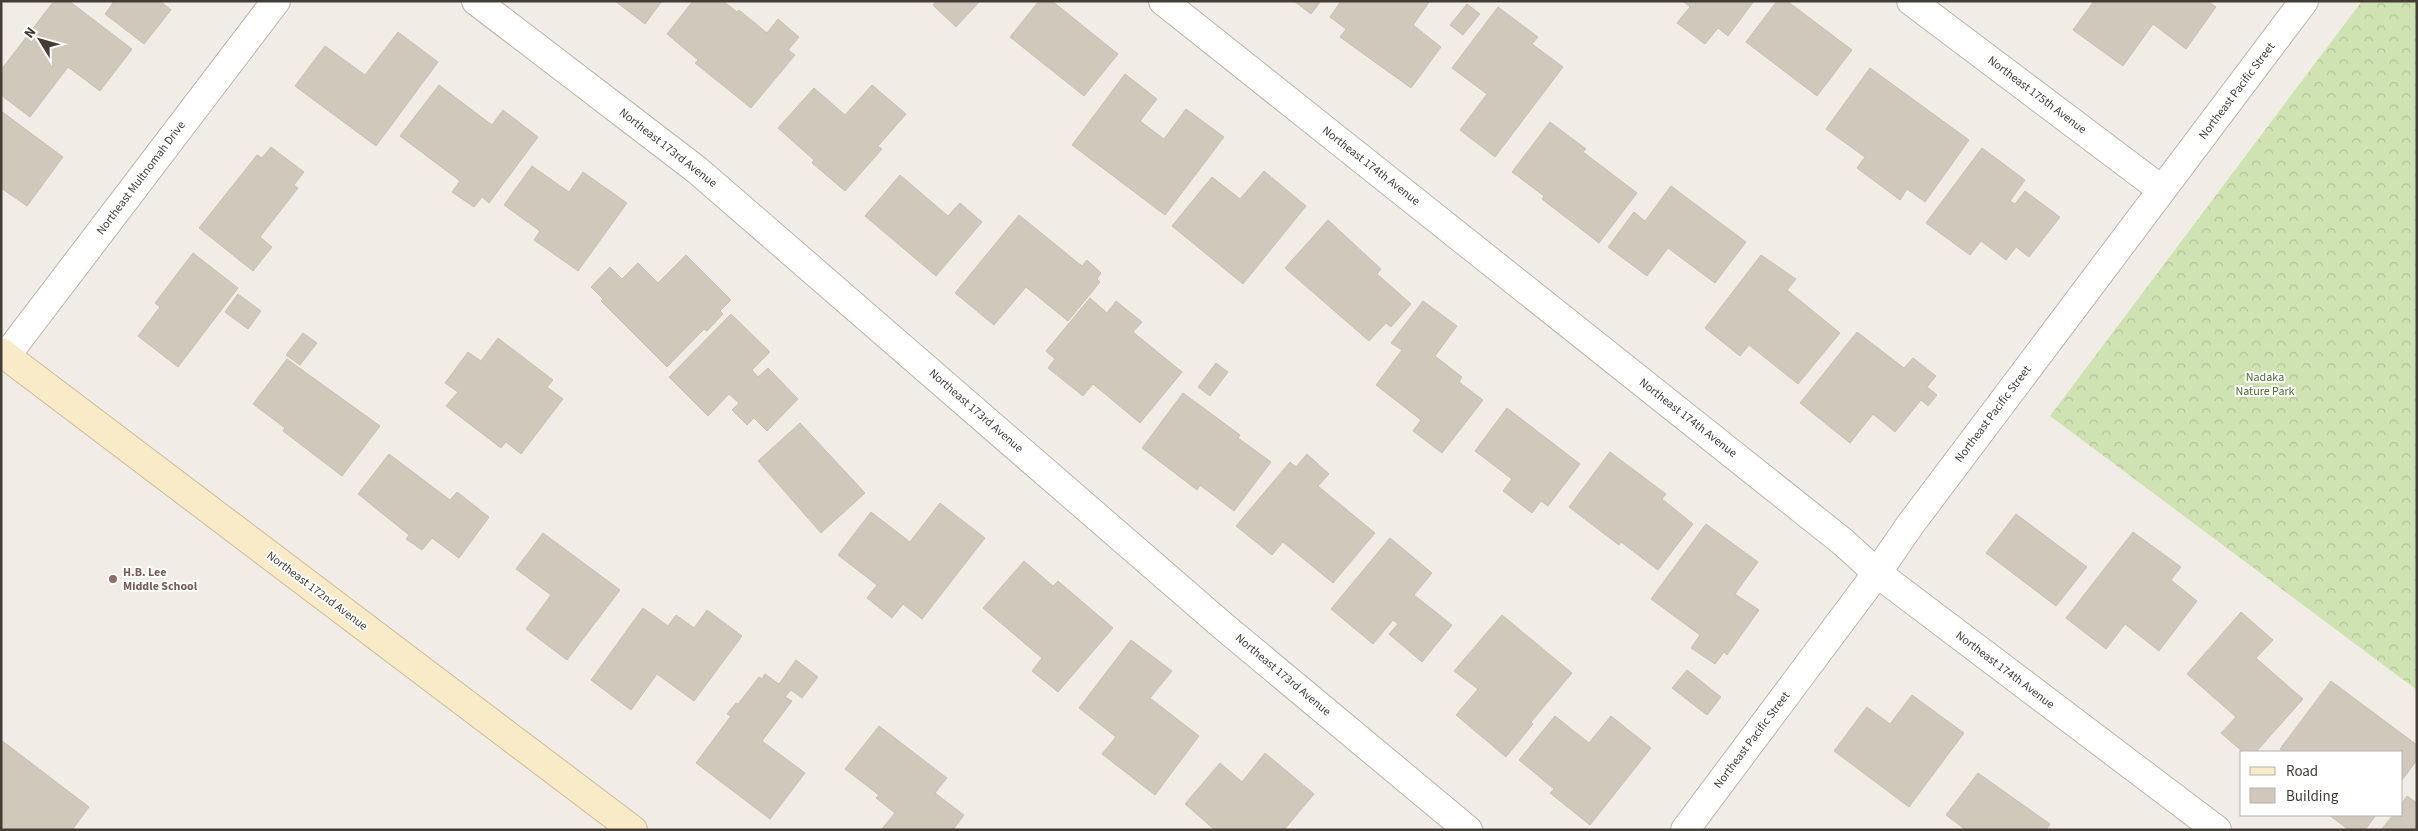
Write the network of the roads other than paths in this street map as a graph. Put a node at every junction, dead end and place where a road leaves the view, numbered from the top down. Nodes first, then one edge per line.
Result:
1 (276, 1) edge
2 (476, 1) edge
3 (1163, 1) edge
4 (1911, 1) edge
5 (2304, 1) edge
6 (2162, 190) junction
7 (4, 354) edge
8 (1877, 573) junction
9 (633, 830) edge
10 (1468, 830) edge
11 (1685, 830) edge
12 (2217, 830) edge

1 - 7 street, Northeast Multnomah Drive
2 - 10 street, Northeast 173rd Avenue
3 - 8 street, Northeast 174th Avenue
4 - 6 street, Northeast 175th Avenue
5 - 6 street, Northeast Pacific Street
6 - 8 street, Northeast Pacific Street
7 - 9 street, Northeast 172nd Avenue
8 - 11 street, Northeast Pacific Street
8 - 12 street, Northeast 174th Avenue

